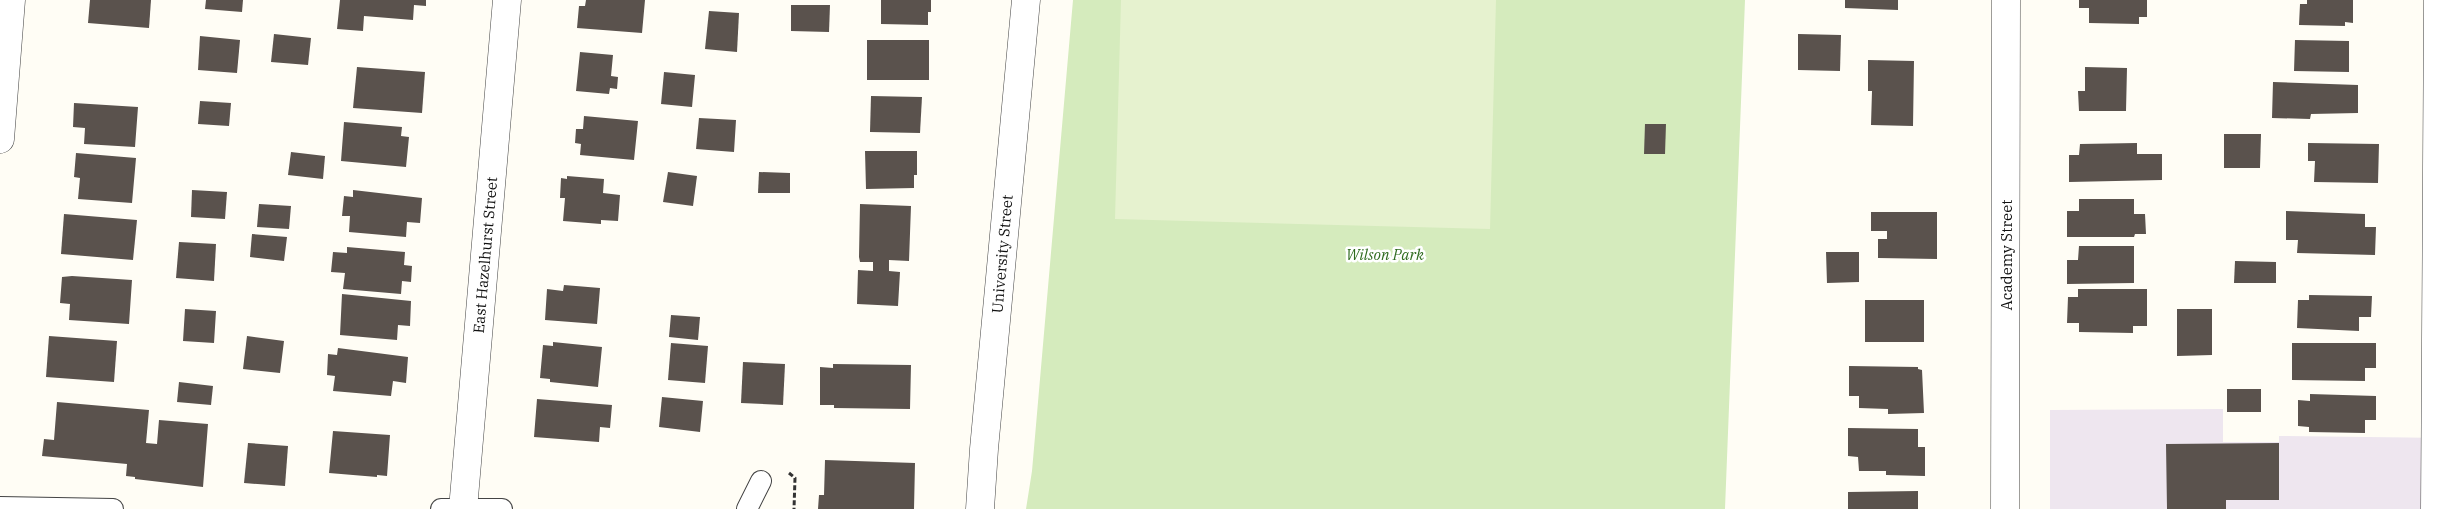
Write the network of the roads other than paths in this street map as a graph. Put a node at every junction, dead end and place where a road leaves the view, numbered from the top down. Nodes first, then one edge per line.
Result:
1 (11, 0) edge
2 (507, 0) edge
3 (1026, 0) edge
4 (2006, 0) edge
5 (2438, 0) edge
6 (0, 139) edge
7 (761, 481) dead end
8 (2439, 504) edge
9 (0, 507) edge
10 (113, 509) edge
11 (441, 509) edge
12 (463, 509) edge
13 (502, 509) edge
14 (747, 509) edge
15 (980, 509) edge
16 (2005, 509) edge

1 - 6 street
2 - 12 street, East Hazelhurst Street
3 - 15 street, University Street
4 - 16 street, Academy Street
5 - 8 street
7 - 14 lane
9 - 10 lane
11 - 12 lane
12 - 13 lane

